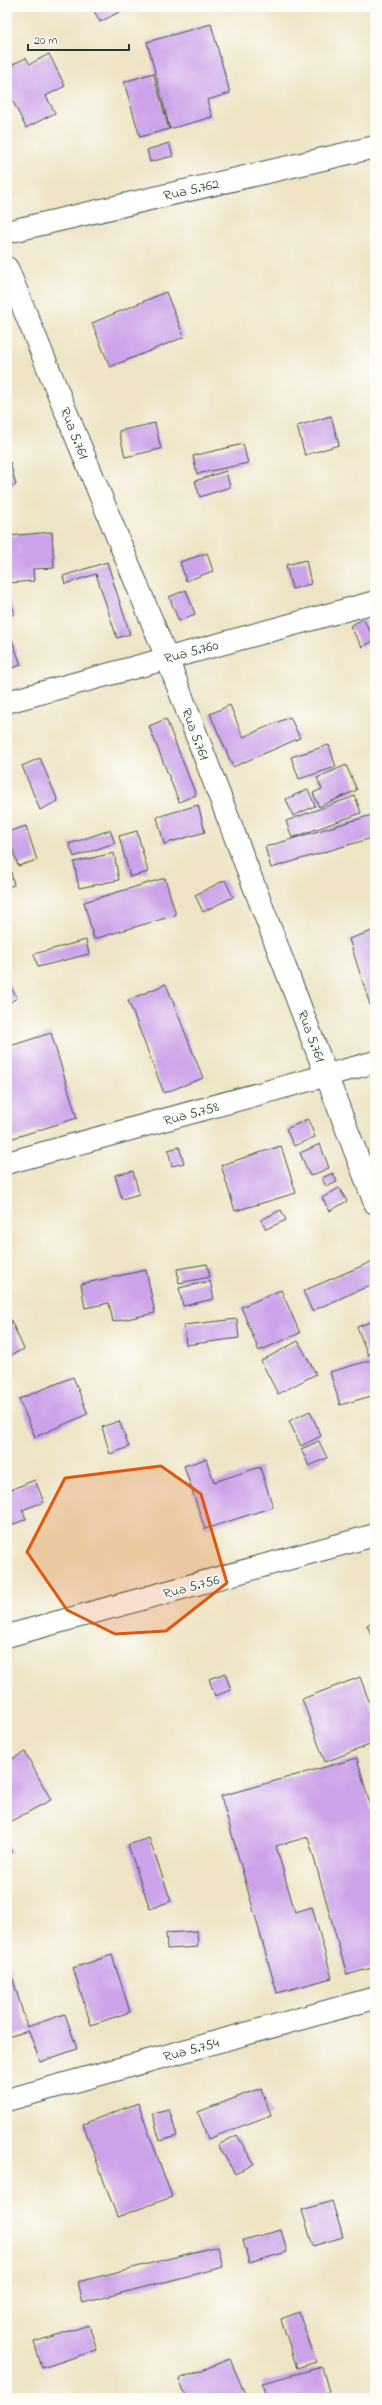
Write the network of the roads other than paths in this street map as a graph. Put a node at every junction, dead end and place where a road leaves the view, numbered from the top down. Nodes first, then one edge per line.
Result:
1 (375, 147) edge
2 (7, 232) edge
3 (7, 268) edge
4 (375, 602) edge
5 (167, 658) junction
6 (7, 702) edge
7 (375, 1062) edge
8 (327, 1076) junction
9 (7, 1163) edge
10 (375, 1203) edge
11 (375, 1535) edge
12 (7, 1636) edge
13 (375, 1998) edge
14 (7, 2100) edge

1 - 2 street, Rua 5.762
3 - 5 street, Rua 5.761
4 - 5 street, Rua 5.760
5 - 6 street, Rua 5.760
5 - 8 street, Rua 5.761
7 - 8 street, Rua 5.758
8 - 9 street, Rua 5.758
8 - 10 street, Rua 5.761
11 - 12 street, Rua 5.756
13 - 14 street, Rua 5.754

